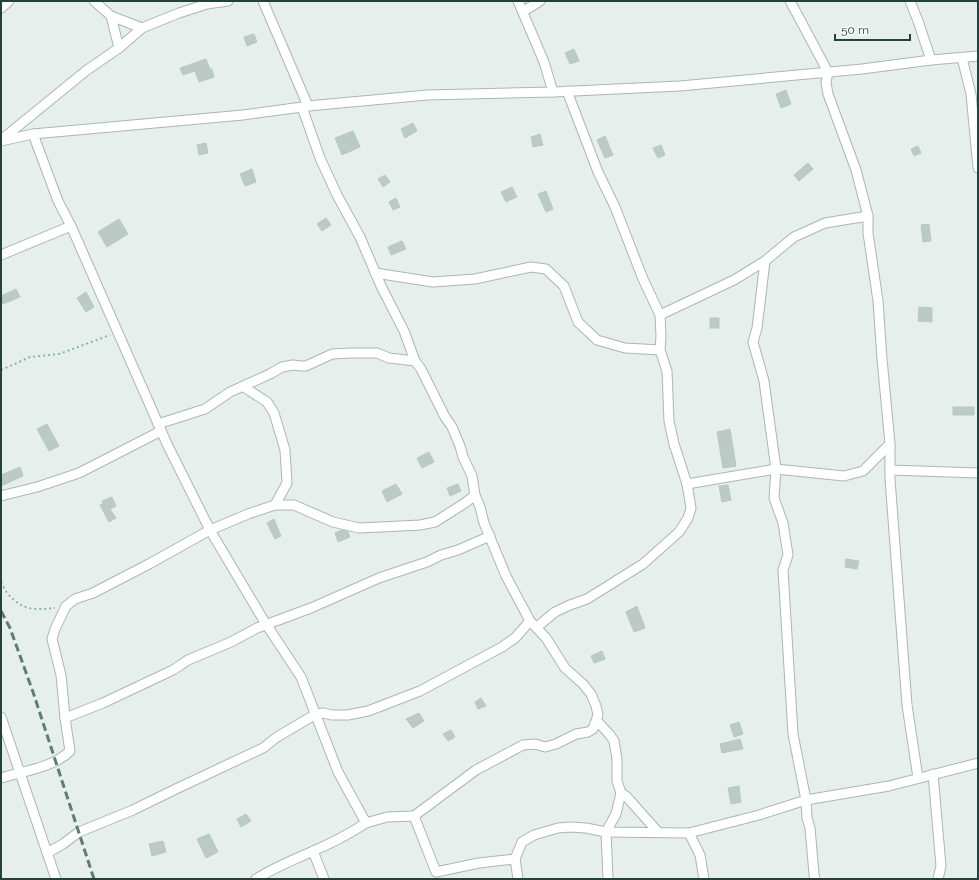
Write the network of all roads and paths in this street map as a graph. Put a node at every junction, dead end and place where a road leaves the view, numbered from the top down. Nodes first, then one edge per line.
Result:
1 (9, 1) edge
2 (94, 1) edge
3 (228, 1) edge
4 (263, 1) edge
5 (518, 1) edge
6 (540, 1) edge
7 (790, 1) edge
8 (910, 1) edge
9 (1, 8) edge
10 (524, 11) junction
11 (111, 16) junction
12 (142, 28) junction
13 (119, 48) junction
14 (978, 56) edge
15 (962, 58) junction
16 (931, 60) junction
17 (828, 72) junction
18 (567, 91) junction
19 (553, 92) junction
20 (305, 106) junction
21 (33, 134) junction
22 (1, 140) edge
23 (978, 168) edge
24 (868, 216) junction
25 (71, 226) junction
26 (1, 255) edge
27 (765, 261) junction
28 (375, 273) junction
29 (660, 315) junction
30 (118, 332) junction
31 (660, 350) junction
32 (415, 361) junction
33 (1, 370) edge
34 (244, 387) junction
35 (160, 428) junction
36 (890, 444) junction
37 (776, 469) junction
38 (890, 470) junction
39 (978, 474) edge
40 (687, 484) junction
41 (475, 495) junction
42 (1, 496) edge
43 (275, 505) junction
44 (210, 530) junction
45 (490, 536) junction
46 (1, 582) edge
47 (66, 606) junction
48 (530, 621) junction
49 (266, 625) junction
50 (537, 627) junction
51 (316, 714) junction
52 (1, 717) edge
53 (65, 718) junction
54 (597, 721) junction
55 (978, 763) edge
56 (20, 772) junction
57 (933, 774) junction
58 (1, 778) edge
59 (918, 778) junction
60 (620, 793) junction
61 (806, 800) junction
62 (414, 816) junction
63 (366, 823) junction
64 (606, 832) junction
65 (658, 832) junction
66 (689, 833) junction
67 (46, 852) junction
68 (312, 852) junction
69 (515, 859) junction
70 (436, 876) edge
71 (56, 879) edge
72 (256, 879) edge
73 (324, 879) edge
74 (518, 879) edge
75 (608, 879) edge
76 (704, 879) edge
77 (816, 879) edge
78 (938, 879) edge

1 - 9 street
2 - 11 street
3 - 12 street
4 - 20 street
5 - 10 street
6 - 10 street
7 - 17 street
8 - 16 street
10 - 19 street
11 - 12 street
11 - 13 street
12 - 13 street
13 - 22 street
14 - 15 street
15 - 16 street
15 - 23 street
16 - 17 street
17 - 18 street
17 - 24 street
18 - 19 street
18 - 29 street
19 - 20 street
20 - 21 street
20 - 28 street
21 - 22 street
21 - 25 street
24 - 27 street
24 - 36 street
25 - 26 street
25 - 30 street
27 - 29 street
27 - 37 street
28 - 31 street
28 - 32 street
29 - 31 street
30 - 33 path
30 - 35 street
31 - 40 street
32 - 34 street
32 - 41 street
34 - 35 street
34 - 43 street
35 - 42 street
35 - 44 street
36 - 37 street
36 - 38 street
37 - 40 street
37 - 61 street
38 - 39 street
38 - 59 street
40 - 50 street
41 - 43 street
41 - 45 street
43 - 44 street
44 - 47 street
44 - 49 street
45 - 48 street
45 - 49 street
46 - 47 path
47 - 53 street
48 - 50 street
48 - 51 street
49 - 51 street
49 - 53 street
50 - 54 street
51 - 63 street
51 - 67 street
52 - 56 street
53 - 56 street
54 - 60 street
54 - 62 street
55 - 57 street
56 - 58 street
56 - 67 street
57 - 59 street
57 - 78 street
59 - 61 street
60 - 64 street
60 - 65 street
61 - 66 street
61 - 77 street
62 - 63 street
62 - 70 street
63 - 68 street
64 - 65 street
64 - 69 street
64 - 75 street
65 - 66 street
66 - 76 street
67 - 71 street
68 - 72 street
68 - 73 street
69 - 70 street
69 - 74 street

